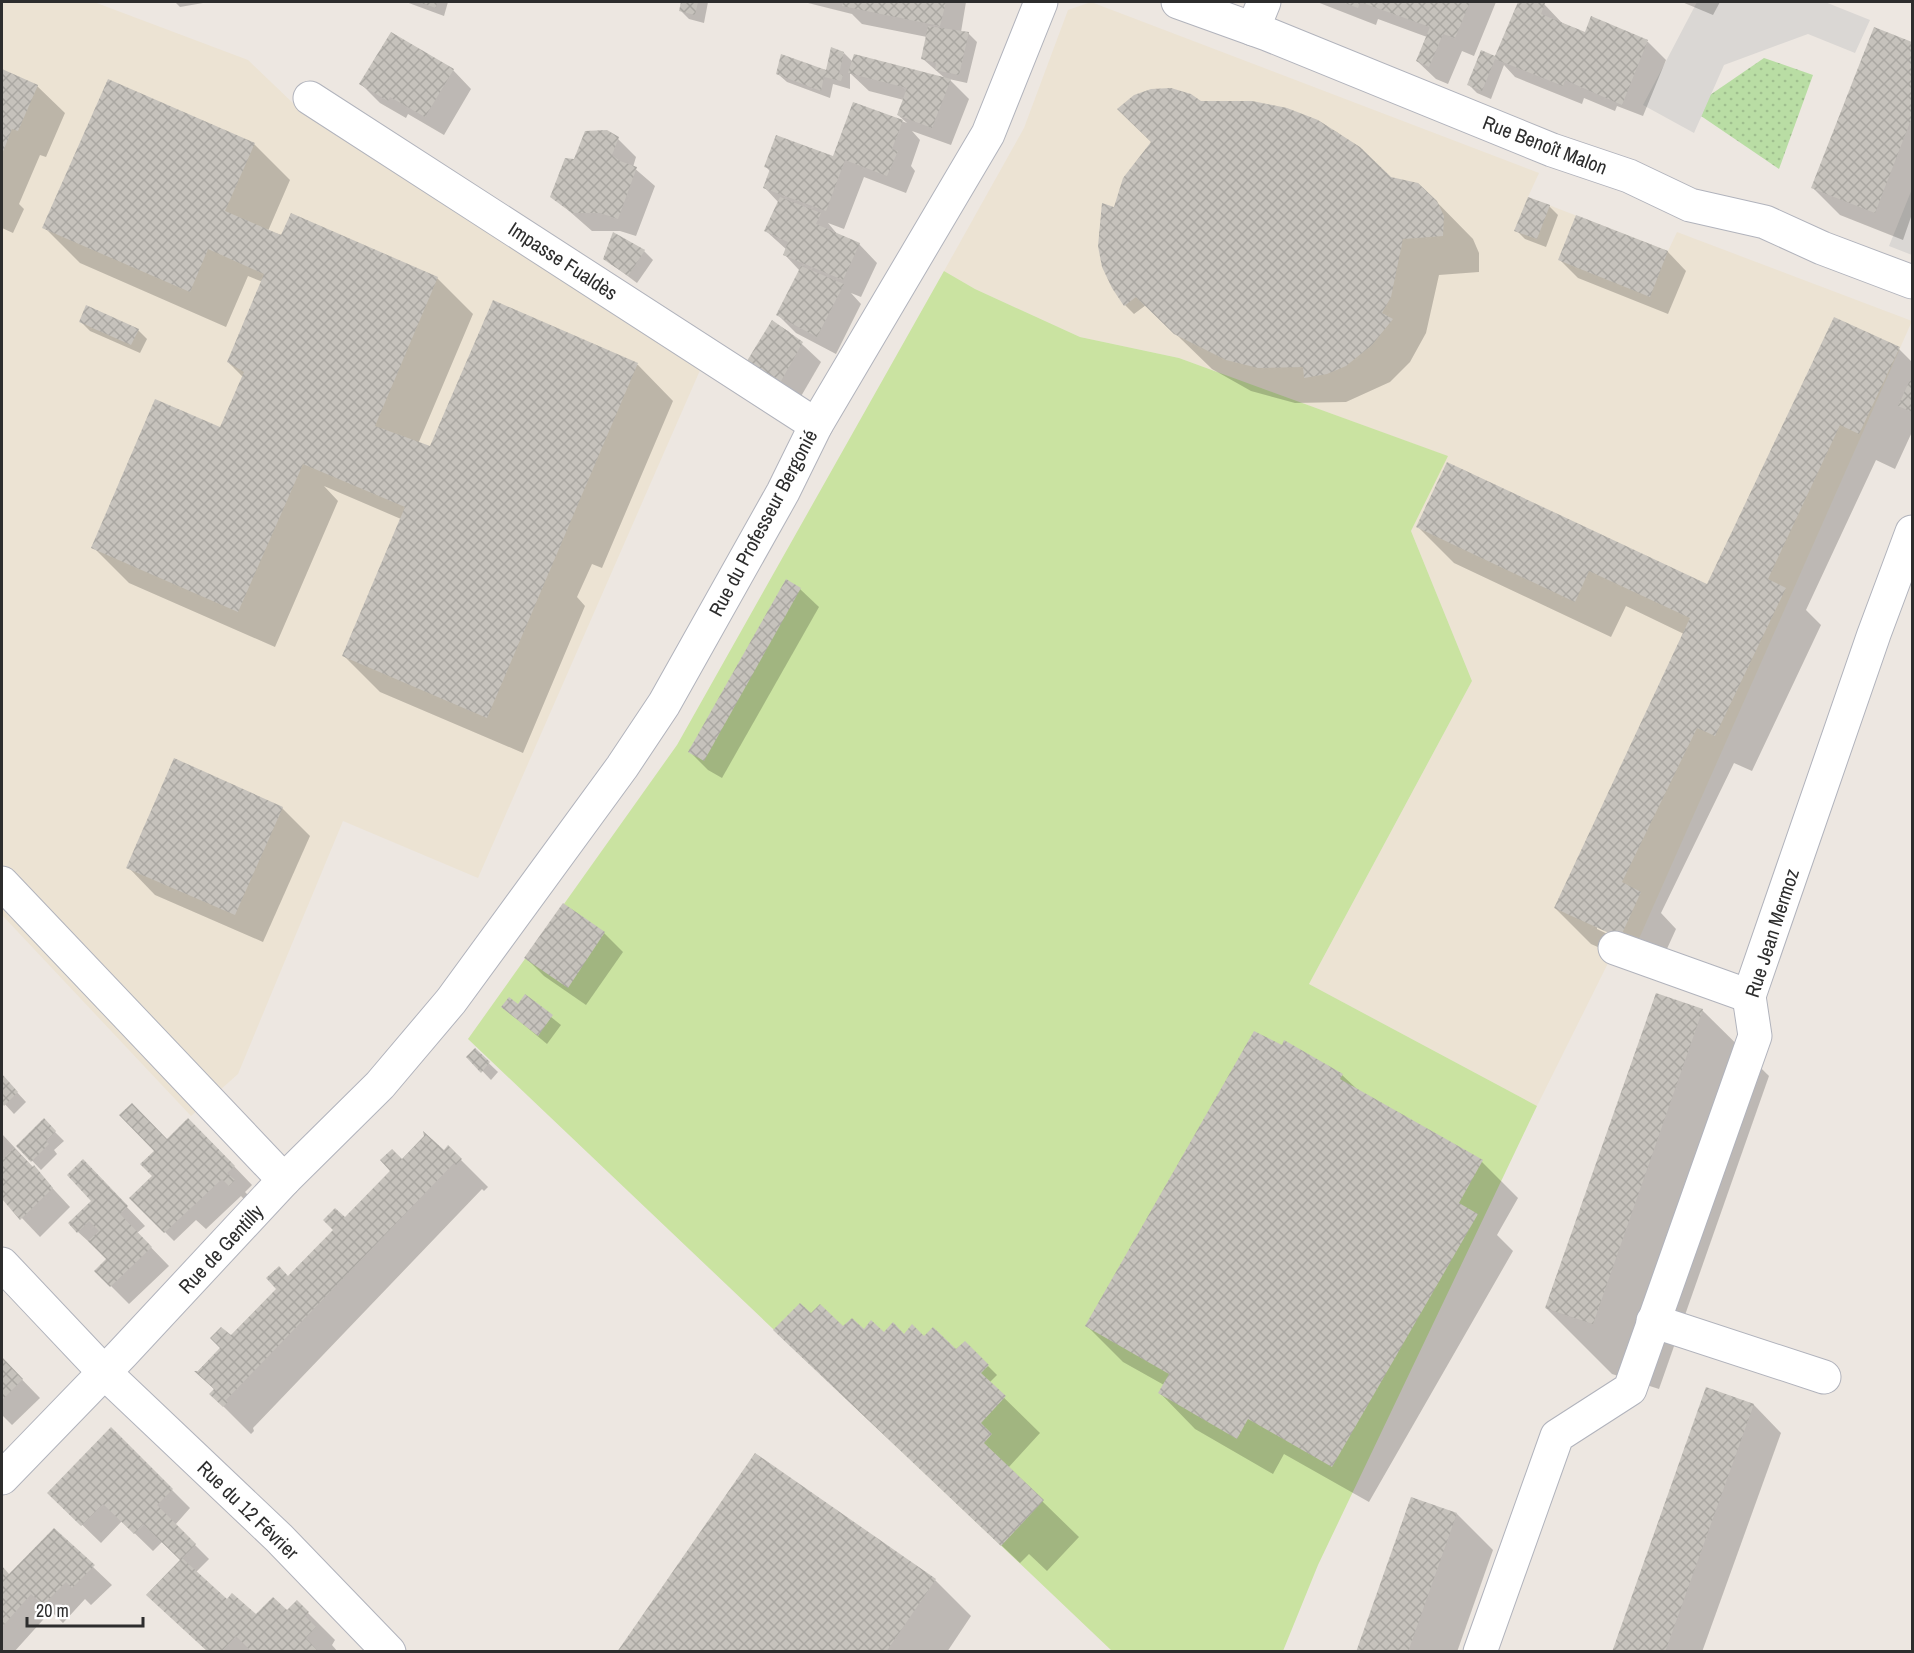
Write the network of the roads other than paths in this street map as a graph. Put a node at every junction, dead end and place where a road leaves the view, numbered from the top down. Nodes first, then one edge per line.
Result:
1 (1041, 2) edge
2 (1178, 2) edge
3 (1259, 15) edge
4 (310, 98) dead end
5 (1912, 282) edge
6 (816, 425) junction
7 (1912, 532) edge
8 (2, 883) edge
9 (1615, 948) dead end
10 (1749, 996) junction
11 (439, 1018) joint
12 (284, 1180) junction
13 (2, 1264) edge
14 (1653, 1321) junction
15 (104, 1372) junction
16 (1824, 1377) dead end
17 (2, 1478) edge
18 (388, 1652) edge
19 (1480, 1652) edge

1 - 6 street, Rue du Professeur Bergonié
2 - 3 street, Rue Benoît Malon
3 - 5 street, Rue Benoît Malon
4 - 6 street, Impasse Fualdès
6 - 11 street, Rue du Professeur Bergonié
7 - 10 street, Rue Jean Mermoz
8 - 12 street
9 - 10 street
10 - 14 street, Rue Jean Mermoz
11 - 12 street, Rue de Gentilly
12 - 15 street, Rue de Gentilly
13 - 15 street, Rue du 12 Février
14 - 16 street
14 - 19 street, Rue Jean Mermoz
15 - 17 street, Rue de Gentilly
15 - 18 street, Rue du 12 Février

